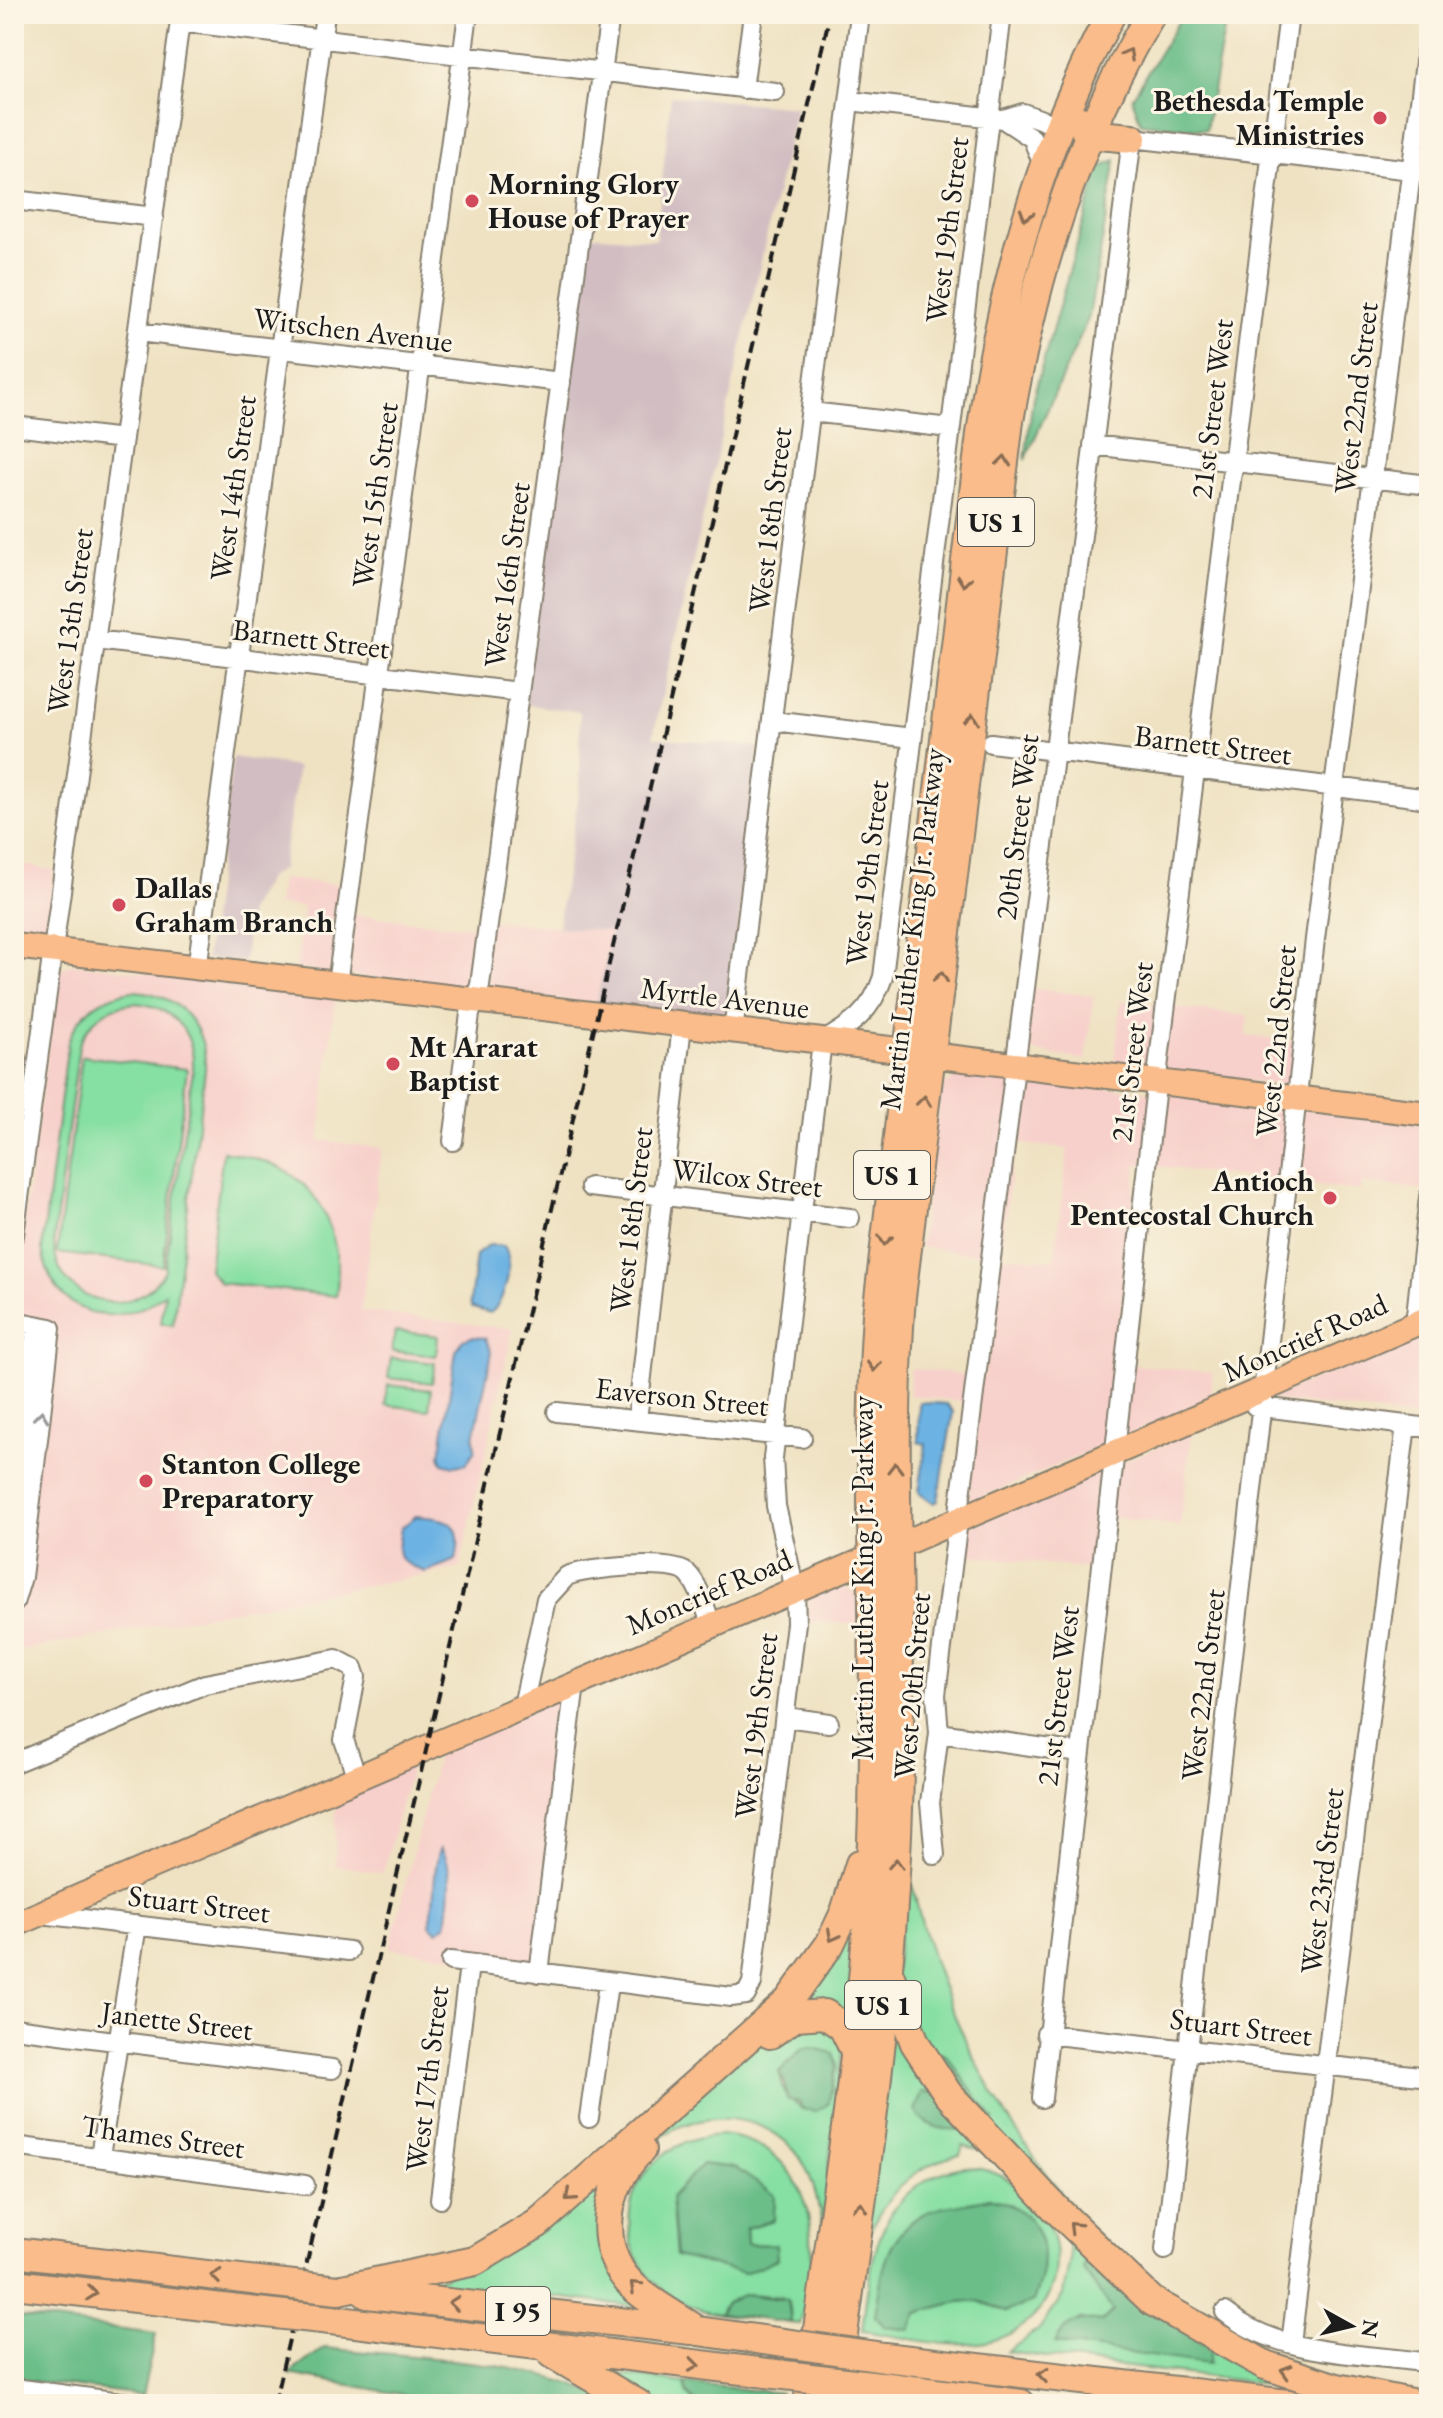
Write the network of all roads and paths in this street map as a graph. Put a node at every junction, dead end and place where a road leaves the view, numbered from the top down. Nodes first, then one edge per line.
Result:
1 (325, 14) edge
2 (468, 14) edge
3 (610, 14) edge
4 (753, 14) edge
5 (860, 14) edge
6 (1002, 14) edge
7 (1151, 14) edge
8 (1289, 14) edge
9 (181, 18) edge
10 (1106, 23) edge
11 (1429, 30) edge
12 (321, 40) junction
13 (462, 58) junction
14 (603, 73) junction
15 (1112, 85) junction
16 (743, 89) junction
17 (775, 92) dead end
18 (850, 101) junction
19 (996, 119) junction
20 (1058, 126) junction
21 (1087, 134) junction
22 (1132, 138) junction
23 (1271, 153) junction
24 (1043, 164) junction
25 (1421, 171) edge
26 (14, 200) edge
27 (154, 217) junction
28 (1034, 294) junction
29 (138, 332) junction
30 (280, 349) junction
31 (421, 366) junction
32 (561, 382) junction
33 (811, 412) junction
34 (14, 426) edge
35 (950, 428) junction
36 (123, 439) junction
37 (1093, 445) junction
38 (1234, 461) junction
39 (1373, 478) junction
40 (1429, 485) edge
41 (96, 640) junction
42 (238, 659) junction
43 (378, 675) junction
44 (519, 692) junction
45 (773, 721) junction
46 (912, 738) junction
47 (991, 743) dead end
48 (1055, 753) junction
49 (1195, 771) junction
50 (1335, 788) junction
51 (1429, 799) edge
52 (14, 946) edge
53 (53, 951) junction
54 (197, 969) junction
55 (337, 984) junction
56 (473, 1002) junction
57 (682, 1025) junction
58 (733, 1032) junction
59 (822, 1042) junction
60 (918, 1053) junction
61 (1016, 1065) junction
62 (1156, 1082) junction
63 (1298, 1099) junction
64 (1429, 1114) edge
65 (453, 1141) dead end
66 (590, 1187) dead end
67 (662, 1196) junction
68 (1429, 1197) edge
69 (801, 1213) junction
70 (850, 1218) dead end
71 (14, 1235) edge
72 (14, 1321) edge
73 (1422, 1321) edge
74 (36, 1326) junction
75 (1265, 1397) junction
76 (557, 1412) dead end
77 (637, 1420) junction
78 (1406, 1425) junction
79 (1429, 1428) edge
80 (774, 1435) junction
81 (802, 1438) dead end
82 (1114, 1455) junction
83 (14, 1520) edge
84 (957, 1521) junction
85 (884, 1551) junction
86 (795, 1590) junction
87 (14, 1603) edge
88 (712, 1625) junction
89 (575, 1684) junction
90 (523, 1706) junction
91 (786, 1717) junction
92 (829, 1723) dead end
93 (939, 1733) junction
94 (875, 1752) junction
95 (1080, 1753) junction
96 (14, 1763) edge
97 (357, 1778) junction
98 (935, 1855) dead end
99 (41, 1914) junction
100 (14, 1925) edge
101 (137, 1925) junction
102 (349, 1951) dead end
103 (451, 1961) dead end
104 (469, 1965) junction
105 (887, 1968) junction
106 (539, 1973) junction
107 (608, 1984) junction
108 (788, 2002) junction
109 (860, 2017) junction
110 (14, 2028) edge
111 (1046, 2034) junction
112 (119, 2042) junction
113 (867, 2048) junction
114 (1188, 2049) junction
115 (1329, 2066) junction
116 (332, 2069) dead end
117 (1429, 2077) edge
118 (1042, 2098) dead end
119 (589, 2118) dead end
120 (14, 2146) edge
121 (100, 2156) junction
122 (305, 2185) dead end
123 (440, 2199) dead end
124 (1165, 2250) dead end
125 (14, 2252) edge
126 (14, 2284) edge
127 (338, 2290) junction
128 (1225, 2312) dead end
129 (698, 2331) junction
130 (1291, 2343) junction
131 (534, 2345) junction
132 (1429, 2363) edge
133 (14, 2388) edge
134 (922, 2393) junction
135 (62, 2399) edge
136 (136, 2404) edge
137 (638, 2404) edge
138 (808, 2404) edge
139 (833, 2404) edge
140 (948, 2404) edge
141 (1021, 2404) edge
142 (1288, 2404) edge
143 (1416, 2404) edge

1 - 12 street, West 14th Street
2 - 13 street, West 15th Street
3 - 14 street, West 16th Street
4 - 16 street
5 - 18 street, West 18th Street
6 - 19 street, West 19th Street
15 -> 7 highway, Martin Luther King Jr. Parkway / US 1
8 - 23 street, 21st Street West
9 - 12 street
9 - 27 street, West 13th Street
10 - 20 highway, Martin Luther King Jr. Parkway / US 1
10 - 21 highway
11 - 25 street, West 22nd Street
12 - 13 street
12 - 30 street, West 14th Street
13 - 14 street
13 - 31 street, West 15th Street
14 - 16 street
14 - 32 street, West 16th Street
15 - 21 highway, Martin Luther King Jr. Parkway / US 1
15 - 22 highway
16 - 17 street
18 - 19 street
18 - 33 street, West 18th Street
19 - 20 street
19 - 24 street
19 - 35 street, West 19th Street
20 - 24 highway, Martin Luther King Jr. Parkway / US 1
20 - 28 highway
21 - 22 highway
21 - 28 highway, Martin Luther King Jr. Parkway / US 1
22 - 23 street
22 - 37 street, 20th Street West
23 - 25 street
23 - 38 street, 21st Street West
24 -> 60 highway, Martin Luther King Jr. Parkway / US 1
25 - 39 street, West 22nd Street
26 - 27 street
27 - 29 street, West 13th Street
60 -> 28 highway, Martin Luther King Jr. Parkway / US 1
29 - 30 street, Witschen Avenue
29 - 36 street, West 13th Street
30 - 31 street, Witschen Avenue
30 - 42 street, West 14th Street
31 - 32 street, Witschen Avenue
31 - 43 street, West 15th Street
32 - 44 street, West 16th Street
33 - 35 street
33 - 45 street, West 18th Street
34 - 36 street
35 - 46 street, West 19th Street
36 - 41 street, West 13th Street
37 - 38 street
37 - 48 street, 20th Street West
38 - 39 street
38 - 49 street, 21st Street West
39 - 40 street
39 - 50 street, West 22nd Street
41 - 42 street, Barnett Street
41 - 53 street, West 13th Street
42 - 43 street, Barnett Street
42 - 54 street, West 14th Street
43 - 44 street, Barnett Street
43 - 55 street, West 15th Street
44 - 56 street, West 16th Street
45 - 46 street
45 - 58 street, West 18th Street
46 - 59 street, West 19th Street
47 - 48 street, Barnett Street
48 - 49 street, Barnett Street
48 - 61 street, 20th Street West
49 - 50 street, Barnett Street
49 - 62 street, 21st Street West
50 - 51 street, Barnett Street
50 - 63 street, West 22nd Street
52 - 53 main road, Myrtle Avenue
53 - 54 main road, Myrtle Avenue
53 - 71 street, West 13th Street
54 - 55 main road, Myrtle Avenue
55 - 56 main road, Myrtle Avenue
56 - 57 main road, Myrtle Avenue
56 - 65 street, West 16th Street
57 - 58 main road, Myrtle Avenue
57 - 67 street, West 18th Street
58 - 59 main road, Myrtle Avenue
59 - 60 main road, Myrtle Avenue
59 - 69 street, West 19th Street
60 - 61 main road, Myrtle Avenue
60 - 85 highway, Martin Luther King Jr. Parkway / US 1
61 - 62 main road, Myrtle Avenue
61 - 84 street, 20th Street West
62 - 63 main road, Myrtle Avenue
62 - 82 street, 21st Street West
63 - 64 main road, Myrtle Avenue
63 - 75 street, West 22nd Street
66 - 67 street, Wilcox Street
67 - 69 street, Wilcox Street
67 - 77 street, West 18th Street
68 - 73 street
69 - 70 street, Wilcox Street
69 - 80 street, West 19th Street
72 - 74 street
73 - 75 main road, Moncrief Road
74 - 83 street
87 -> 74 street
75 - 78 street
75 - 82 main road, Moncrief Road
75 - 114 street, West 22nd Street
76 - 77 street, Eaverson Street
77 - 80 street, Eaverson Street
78 - 79 street
78 - 115 street, West 23rd Street
80 - 81 street, Eaverson Street
80 - 86 street, West 19th Street
82 - 84 main road, Moncrief Road
82 - 95 street, 21st Street West
84 - 85 main road, Moncrief Road
84 - 93 street, West 20th Street
85 - 86 main road, Moncrief Road
85 - 94 highway, Martin Luther King Jr. Parkway / US 1
105 -> 85 highway, Martin Luther King Jr. Parkway / US 1
86 - 88 main road, Moncrief Road
86 - 91 street, West 19th Street
88 - 89 main road, Moncrief Road
88 - 90 street
89 - 90 main road, Moncrief Road
89 - 106 street
90 - 97 main road, Moncrief Road
91 - 92 street
91 - 107 street, West 19th Street
93 - 95 street
93 - 98 street, West 20th Street
94 -> 108 highway
94 - 109 highway, Martin Luther King Jr. Parkway / US 1
95 - 111 street, 21st Street West
96 - 97 street
97 - 99 main road, Moncrief Road
99 - 100 main road, Moncrief Road
99 - 101 street, Stuart Street
101 - 102 street, Stuart Street
101 - 112 street
103 - 104 street
104 - 106 street
104 - 123 street, West 17th Street
105 - 113 highway, Martin Luther King Jr. Parkway / US 1
143 -> 105 highway
106 - 107 street
107 - 119 street
108 - 109 highway
108 -> 127 highway
109 - 113 highway, Martin Luther King Jr. Parkway / US 1
110 - 112 street, Janette Street
111 - 114 street, Stuart Street
111 - 118 street, 21st Street West
112 - 116 street, Janette Street
112 - 121 street
129 -> 113 highway
113 - 138 highway, Martin Luther King Jr. Parkway / US 1
139 -> 113 highway, Martin Luther King Jr. Parkway / US 1
114 - 115 street, Stuart Street
114 - 124 street, West 22nd Street
115 - 117 street, Stuart Street
115 - 130 street, West 23rd Street
120 - 121 street, Thames Street
121 - 122 street, Thames Street
127 -> 125 highway, I 95, bridge
126 -> 131 highway, I 95, bridge
129 -> 127 highway, I 95
128 - 130 street
142 -> 129 highway, I 95, bridge
130 - 132 street
131 -> 134 highway, I 95, bridge
131 - 137 highway
133 - 135 street
134 - 140 highway
134 - 141 highway, I 95
135 - 136 street

